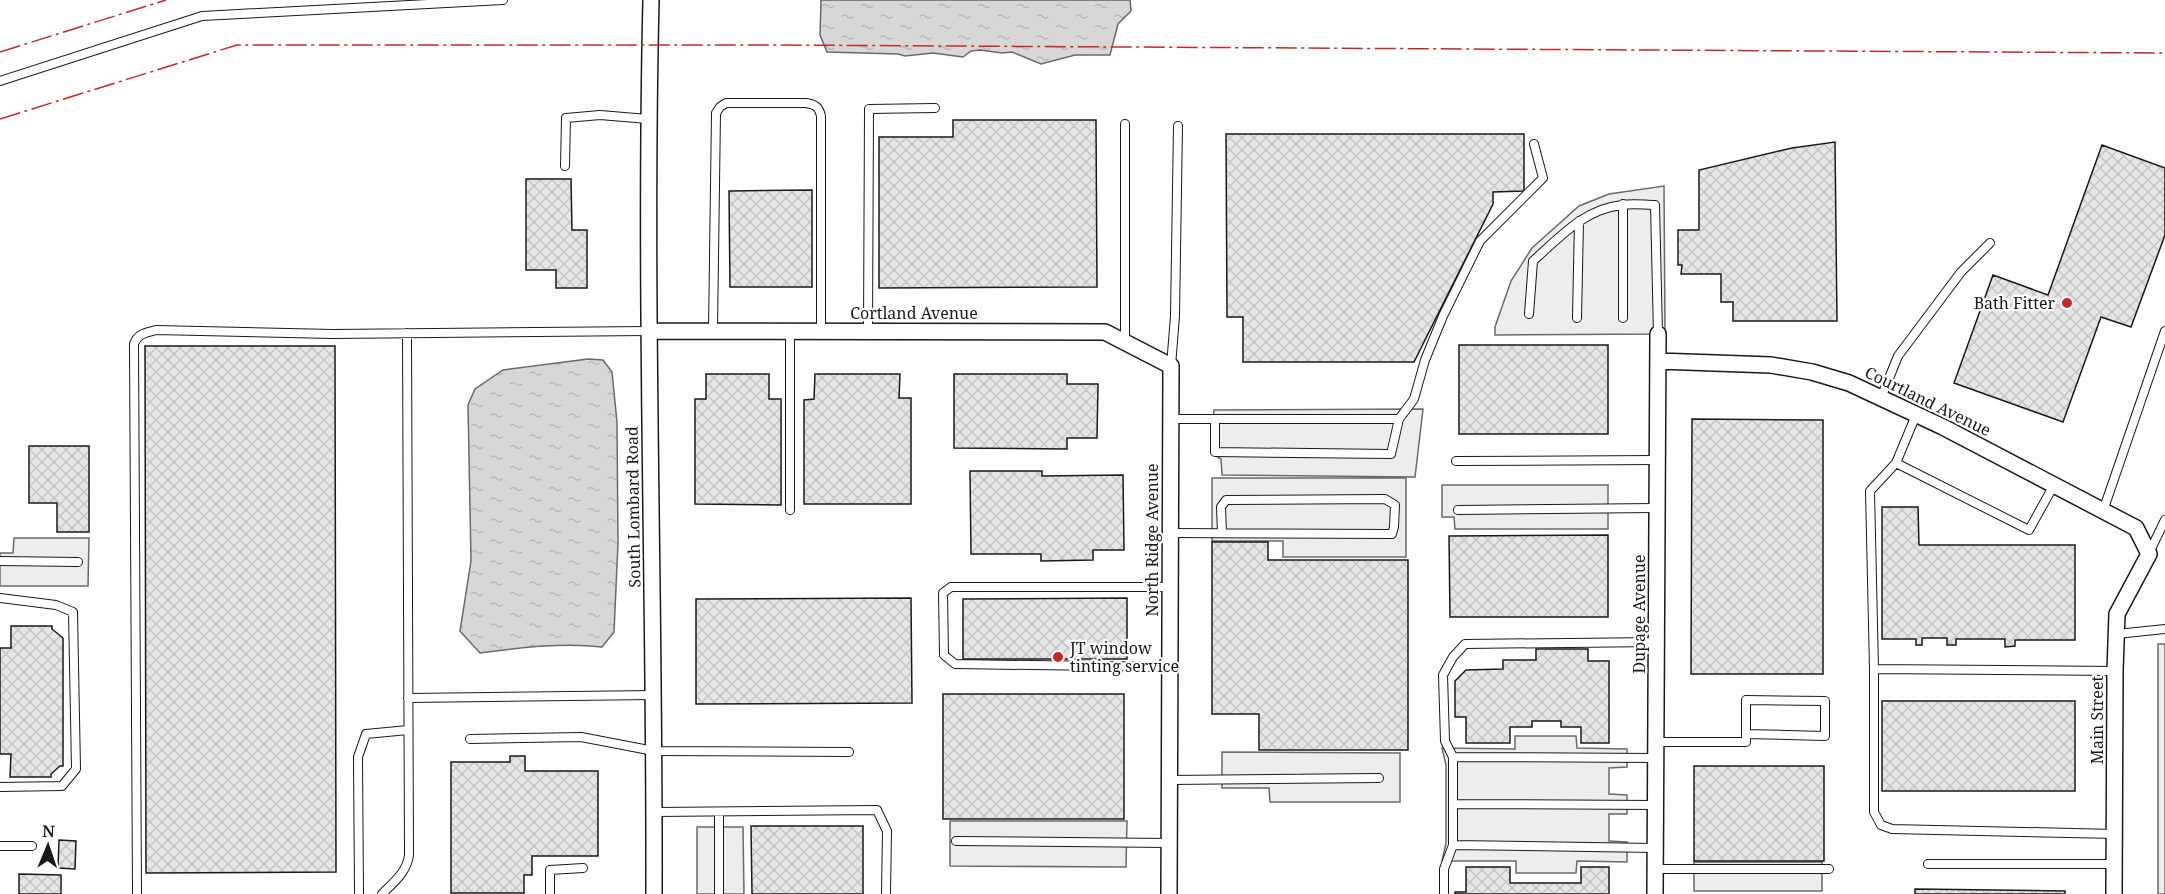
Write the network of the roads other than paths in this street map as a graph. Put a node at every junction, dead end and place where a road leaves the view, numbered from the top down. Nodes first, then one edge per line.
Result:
1 (502, 0) edge
2 (651, 0) edge
3 (0, 81) edge
4 (936, 108) dead end
5 (648, 119) junction
6 (1125, 124) dead end
7 (1178, 126) dead end
8 (1534, 144) dead end
9 (565, 166) dead end
10 (1623, 204) junction
11 (1579, 221) junction
12 (1990, 243) dead end
13 (1529, 314) dead end
14 (1577, 318) dead end
15 (1623, 318) dead end
16 (713, 330) junction
17 (648, 331) junction
18 (790, 331) junction
19 (821, 331) junction
20 (868, 331) junction
21 (2165, 332) edge
22 (407, 333) junction
23 (1658, 334) joint
24 (1125, 342) junction
25 (1658, 361) junction
26 (1171, 366) junction
27 (1881, 398) junction
28 (1916, 415) junction
29 (1215, 418) junction
30 (1170, 419) junction
31 (1399, 419) junction
32 (1658, 460) junction
33 (1456, 461) dead end
34 (1896, 463) junction
35 (2054, 485) junction
36 (1657, 508) junction
37 (790, 510) dead end
38 (1458, 510) dead end
39 (2103, 511) junction
40 (2165, 520) edge
41 (1221, 532) junction
42 (1169, 533) junction
43 (2149, 554) junction
44 (0, 561) edge
45 (78, 562) dead end
46 (1170, 587) junction
47 (0, 598) edge
48 (2165, 629) edge
49 (2117, 634) junction
50 (1657, 642) junction
51 (1170, 667) junction
52 (1874, 669) junction
53 (2115, 671) junction
54 (654, 695) junction
55 (408, 698) junction
56 (408, 730) junction
57 (1746, 734) junction
58 (470, 739) dead end
59 (1656, 742) junction
60 (654, 751) junction
61 (849, 752) dead end
62 (1453, 757) junction
63 (1656, 758) junction
64 (1379, 778) dead end
65 (1169, 780) junction
66 (0, 787) edge
67 (1453, 804) junction
68 (1655, 805) junction
69 (654, 812) junction
70 (718, 812) junction
71 (2116, 834) junction
72 (956, 841) dead end
73 (1169, 843) junction
74 (1452, 845) junction
75 (0, 846) edge
76 (32, 846) dead end
77 (1655, 848) junction
78 (1928, 864) dead end
79 (2115, 864) junction
80 (584, 868) dead end
81 (1655, 869) junction
82 (1829, 869) dead end
83 (137, 894) edge
84 (359, 894) edge
85 (382, 894) edge
86 (550, 894) edge
87 (654, 894) edge
88 (719, 894) edge
89 (886, 894) edge
90 (1169, 894) edge
91 (1444, 894) edge
92 (1655, 894) edge
93 (2114, 894) edge

1 - 3 lane
2 - 5 street, South Lombard Road
4 - 20 lane
5 - 9 lane
5 - 17 street, South Lombard Road
6 - 24 lane
7 - 26 lane
8 - 31 lane
10 - 11 lane
10 - 15 lane
10 - 23 lane
11 - 13 lane
11 - 14 lane
12 - 27 lane
16 - 17 street, Cortland Avenue
16 - 18 street, Cortland Avenue
16 - 19 lane
17 - 22 lane
17 - 54 street, South Lombard Road
18 - 19 street, Cortland Avenue
18 - 37 lane
19 - 20 street, Cortland Avenue
20 - 24 street, Cortland Avenue
21 - 39 lane
22 - 55 lane
22 - 83 lane
23 - 25 street, Dupage Avenue
24 - 26 street, Cortland Avenue
25 - 27 street, Courtland Avenue
25 - 32 street, Dupage Avenue
26 - 30 street, North Ridge Avenue
27 - 28 street, Courtland Avenue
28 - 34 lane
28 - 35 street, Courtland Avenue
29 - 30 lane
29 - 31 lane
29 - 31 lane
30 - 42 street, North Ridge Avenue
32 - 33 lane
32 - 36 street, Dupage Avenue
34 - 35 lane
34 - 52 lane
35 - 39 street, Courtland Avenue
36 - 38 lane
36 - 50 street, Dupage Avenue
39 - 43 street, Courtland Avenue
40 - 43 lane
41 - 41 lane
41 - 42 lane
42 - 46 street, North Ridge Avenue
43 - 49 street, Main Street
44 - 45 lane
46 - 51 street, North Ridge Avenue
46 - 51 lane
47 - 66 lane
48 - 49 lane
49 - 53 street, Main Street
50 - 59 street, Dupage Avenue
50 - 62 lane
51 - 65 street, North Ridge Avenue
52 - 53 lane
52 - 71 lane
53 - 71 street, Main Street
54 - 55 lane
54 - 60 street, South Lombard Road
55 - 56 lane
56 - 84 lane
56 - 85 lane
57 - 57 lane
57 - 59 lane
58 - 60 lane
59 - 63 street, Dupage Avenue
60 - 61 lane
60 - 69 street, South Lombard Road
62 - 63 lane
62 - 67 lane
63 - 68 street, Dupage Avenue
64 - 65 lane
65 - 73 street, North Ridge Avenue
67 - 68 lane
67 - 74 lane
68 - 77 street, Dupage Avenue
69 - 70 lane
69 - 87 street, South Lombard Road
70 - 88 lane
70 - 89 lane
71 - 79 street, Main Street
72 - 73 lane
73 - 90 street, North Ridge Avenue
74 - 77 lane
74 - 91 lane
75 - 76 lane
77 - 81 street, Dupage Avenue
78 - 79 lane
79 - 93 street, Main Street
80 - 86 lane
81 - 82 lane
81 - 92 street, Dupage Avenue

